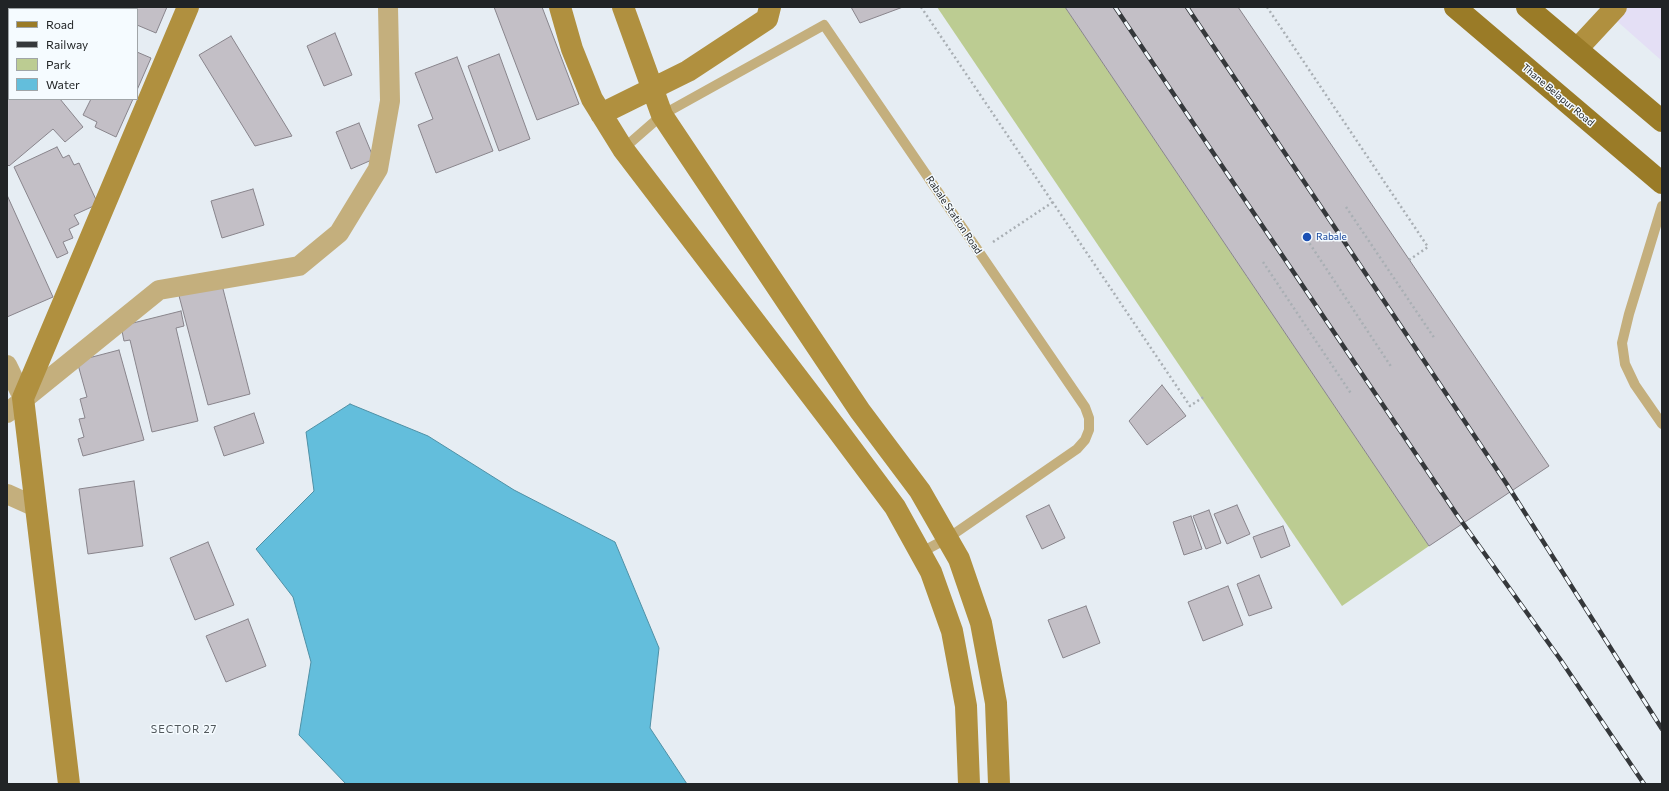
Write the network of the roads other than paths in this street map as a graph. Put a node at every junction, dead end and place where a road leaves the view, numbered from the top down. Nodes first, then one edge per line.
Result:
1 (188, 7) edge
2 (560, 7) edge
3 (623, 7) edge
4 (770, 7) edge
5 (1456, 7) edge
6 (1527, 7) edge
7 (1616, 7) edge
8 (383, 8) edge
9 (1577, 49) junction
10 (653, 88) junction
11 (601, 114) junction
12 (662, 115) junction
13 (1662, 121) edge
14 (623, 150) junction
15 (1662, 183) edge
16 (1662, 206) edge
17 (7, 365) edge
18 (23, 398) junction
19 (7, 412) edge
20 (1662, 424) edge
21 (7, 494) edge
22 (36, 508) junction
23 (948, 538) junction
24 (920, 553) junction
25 (70, 784) edge
26 (969, 784) edge
27 (999, 784) edge

1 - 18 street
2 - 11 street
3 - 10 street
4 - 10 street
5 - 15 main road, Thane Belapur Road
6 - 9 main road
7 - 9 street
8 - 18 street
9 - 13 main road
10 - 11 street
10 - 12 street
11 - 14 street
12 - 14 lane, Rabale Station Road
12 - 23 street
12 - 23 lane, Rabale Station Road
14 - 24 street
16 - 20 lane
17 - 18 street
18 - 19 street
18 - 22 street
21 - 22 street
22 - 25 street
23 - 24 lane, Rabale Station Road
23 - 27 street
24 - 26 street

